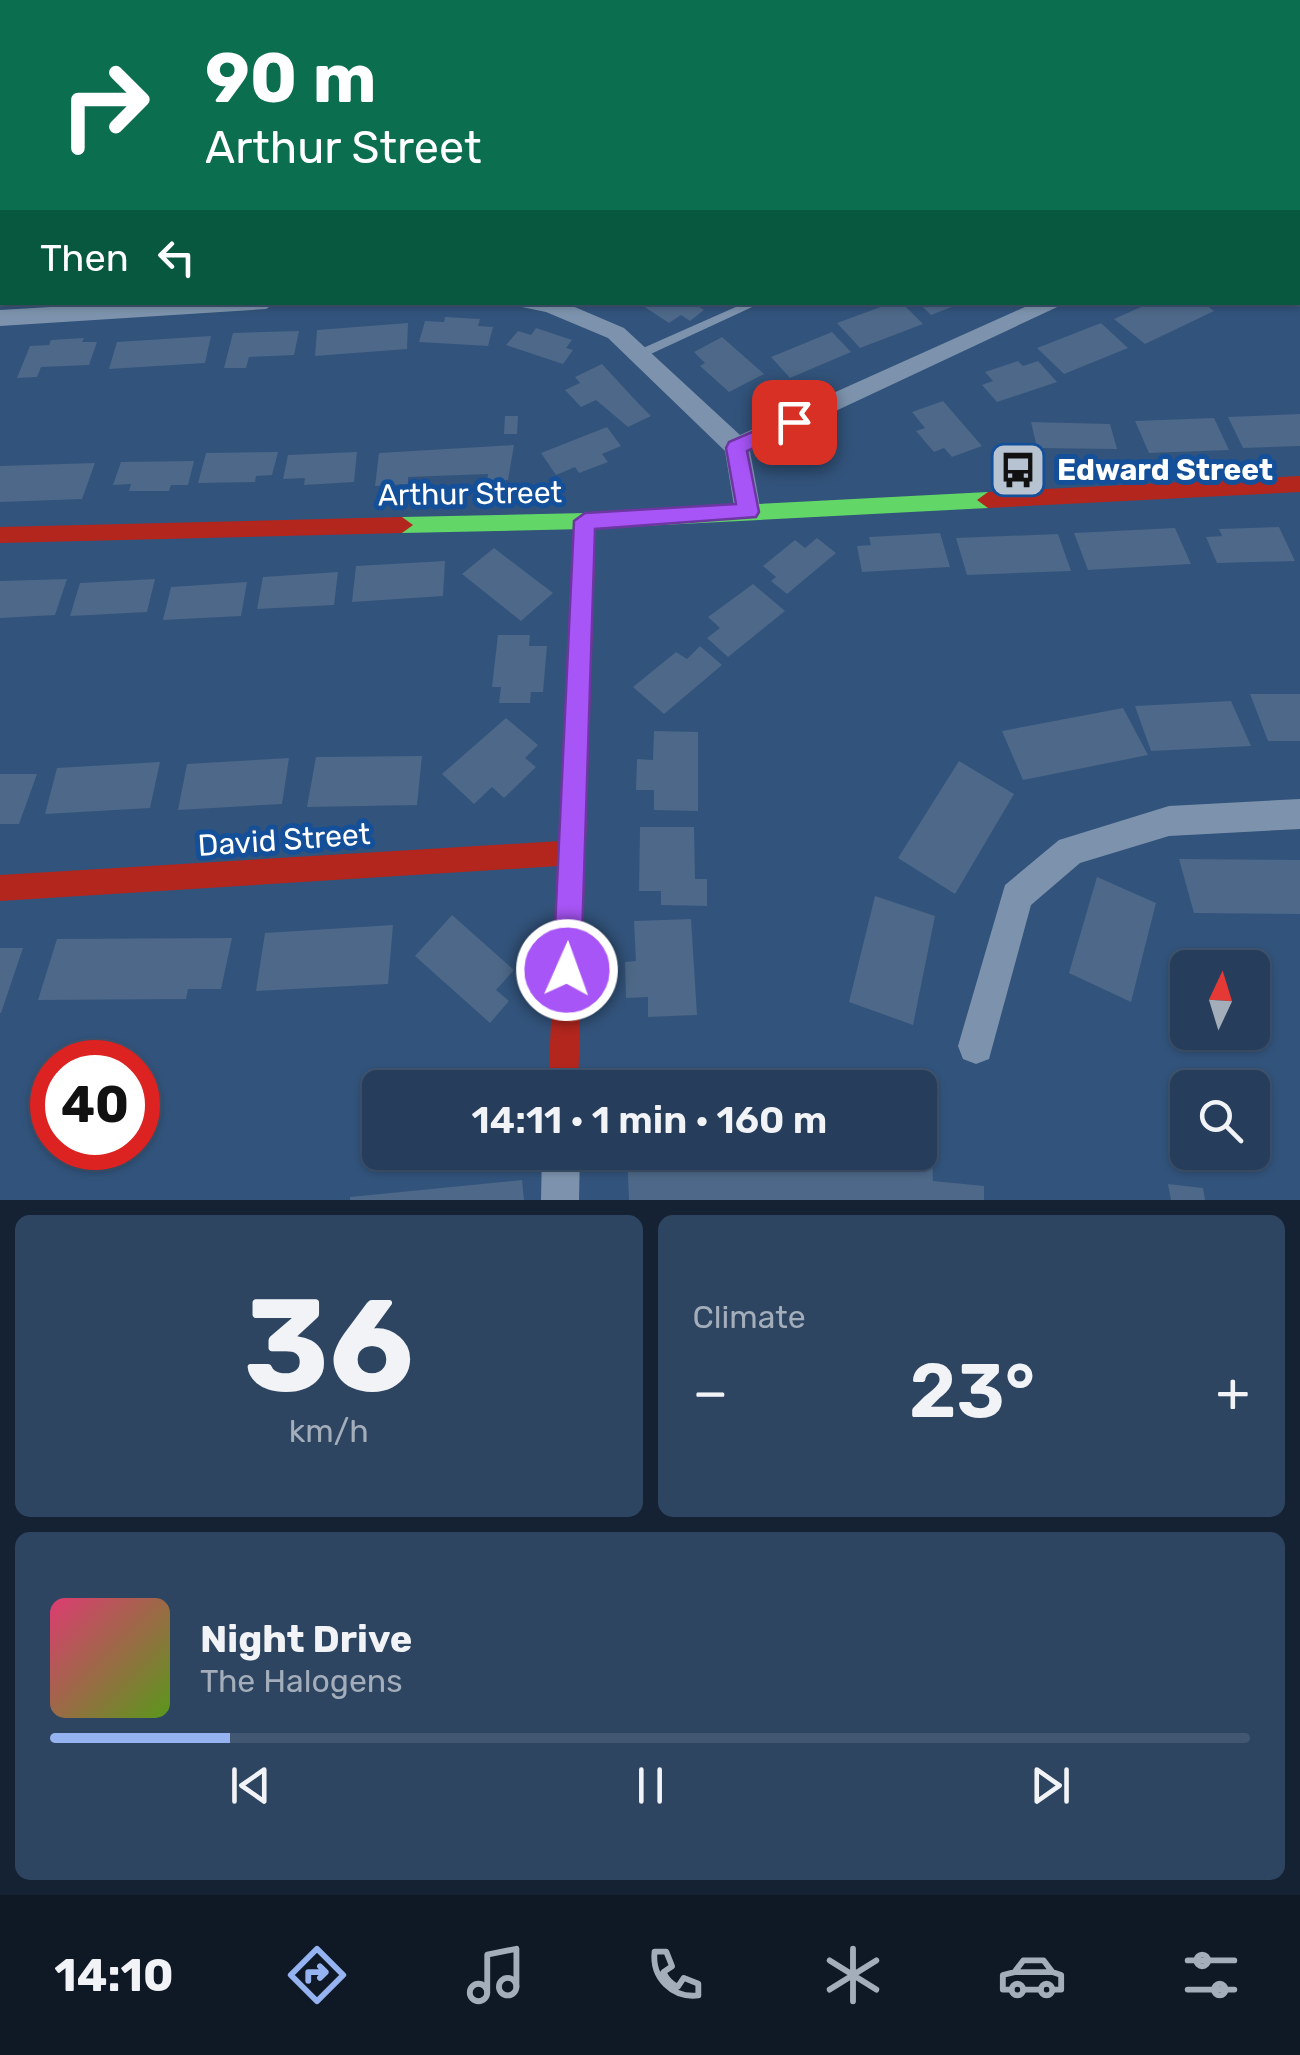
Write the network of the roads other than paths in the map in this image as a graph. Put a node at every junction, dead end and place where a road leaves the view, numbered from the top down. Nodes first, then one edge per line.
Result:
1 (216, 305) edge
2 (546, 305) edge
3 (751, 305) edge
4 (1050, 305) edge
5 (0, 318) edge
6 (638, 354) junction
7 (736, 448) junction
8 (1300, 484) edge
9 (748, 512) junction
10 (585, 521) junction
11 (0, 535) edge
12 (1300, 814) edge
13 (571, 852) junction
14 (0, 888) edge
15 (976, 1046) dead end
16 (565, 1070) edge
17 (561, 1170) edge
18 (560, 1200) edge

1 - 5 street
2 - 6 street
3 - 6 lane
4 - 7 street
6 - 7 street
7 - 9 street
8 - 9 street, Arthur Street
9 - 10 street, Arthur Street
10 - 11 street, Arthur Street
10 - 13 street
12 - 15 street
13 - 14 street, David Street
13 - 16 street
17 - 18 street

